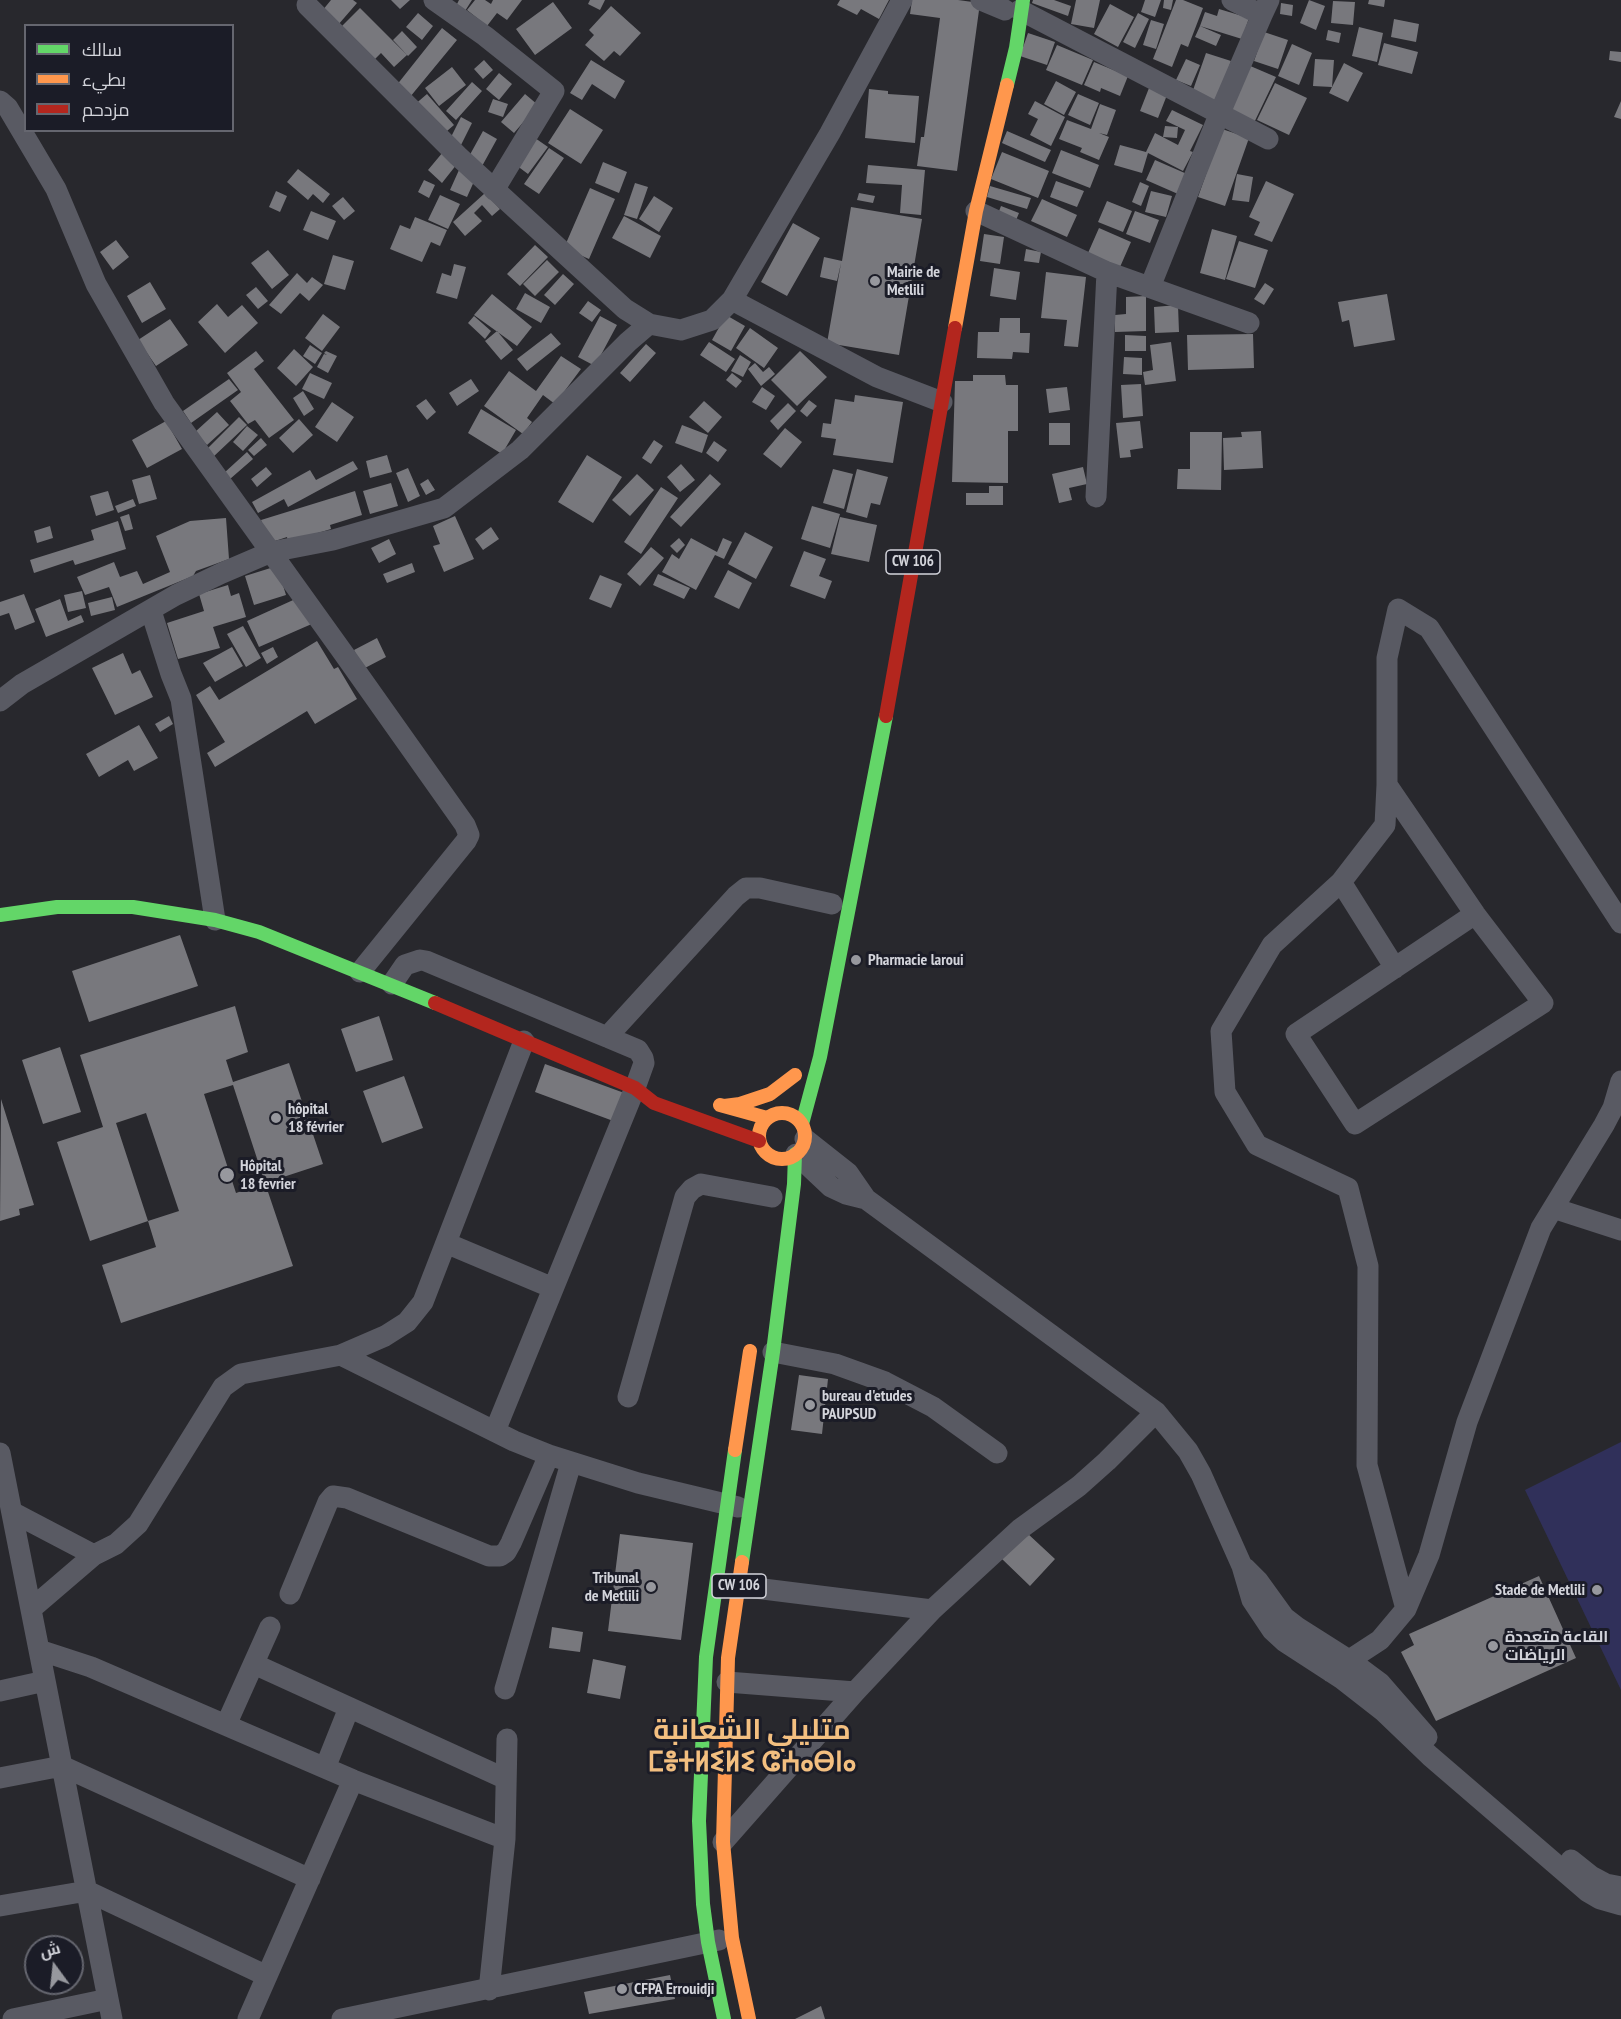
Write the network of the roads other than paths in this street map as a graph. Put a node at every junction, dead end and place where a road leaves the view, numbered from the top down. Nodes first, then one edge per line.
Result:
1 (434, 0) edge
2 (902, 0) edge
3 (981, 0) edge
4 (1232, 0) edge
5 (307, 5) dead end
6 (1012, 8) edge
7 (1266, 8) edge
8 (0, 100) edge
9 (1219, 115) junction
10 (1268, 139) dead end
11 (970, 176) dead end
12 (494, 190) junction
13 (976, 211) junction
14 (1107, 272) junction
15 (1150, 287) junction
16 (732, 300) junction
17 (1249, 323) dead end
18 (649, 324) junction
19 (936, 400) junction
20 (925, 420) dead end
21 (1096, 497) dead end
22 (271, 552) junction
23 (151, 611) junction
24 (0, 701) edge
25 (1387, 784) junction
26 (1341, 882) junction
27 (832, 904) dead end
28 (1475, 914) junction
29 (0, 915) edge
30 (215, 920) junction
31 (1621, 923) edge
32 (1395, 968) junction
33 (360, 972) junction
34 (392, 984) junction
35 (607, 1037) junction
36 (524, 1041) junction
37 (1621, 1081) edge
38 (635, 1088) junction
39 (657, 1088) dead end
40 (702, 1100) dead end
41 (787, 1103) junction
42 (724, 1106) junction
43 (767, 1118) junction
44 (759, 1141) junction
45 (799, 1143) junction
46 (772, 1197) dead end
47 (1553, 1208) junction
48 (1621, 1230) edge
49 (446, 1243) junction
50 (554, 1288) junction
51 (752, 1342) dead end
52 (773, 1352) junction
53 (341, 1355) junction
54 (628, 1397) dead end
55 (1156, 1412) junction
56 (495, 1431) junction
57 (0, 1453) edge
58 (997, 1453) dead end
59 (549, 1455) junction
60 (571, 1463) junction
61 (4, 1491) edge
62 (726, 1504) junction
63 (750, 1511) junction
64 (12, 1512) junction
65 (94, 1555) junction
66 (1242, 1566) junction
67 (739, 1586) junction
68 (290, 1594) dead end
69 (31, 1609) junction
70 (1406, 1609) junction
71 (932, 1610) junction
72 (270, 1627) dead end
73 (39, 1650) junction
74 (1348, 1660) junction
75 (254, 1664) junction
76 (1331, 1671) junction
77 (45, 1681) junction
78 (728, 1682) junction
79 (505, 1689) dead end
80 (0, 1691) edge
81 (855, 1692) junction
82 (349, 1708) junction
83 (226, 1725) junction
84 (507, 1739) dead end
85 (62, 1766) junction
86 (326, 1768) junction
87 (0, 1778) edge
88 (506, 1779) junction
89 (353, 1780) junction
90 (506, 1839) junction
91 (723, 1842) junction
92 (310, 1879) junction
93 (1621, 1887) edge
94 (87, 1891) junction
95 (1621, 1905) edge
96 (0, 1906) edge
97 (732, 1938) junction
98 (708, 1942) junction
99 (267, 1976) junction
100 (489, 1990) junction
101 (110, 2009) edge
102 (13, 2019) edge
103 (248, 2019) edge
104 (342, 2019) edge
105 (724, 2019) edge
106 (749, 2019) edge

1 - 12 street
2 - 16 street
3 - 6 street
4 - 7 street
5 - 12 street
6 - 9 street
6 - 13 main road, CW 106
7 - 9 street
8 - 22 street
9 - 10 street
9 - 15 street
11 - 19 main road, CW 106
12 - 18 street
13 - 14 street
13 - 19 main road, CW 106
14 - 15 street
14 - 21 street
15 - 17 street
16 - 18 street
16 - 19 street
18 - 22 street
19 - 20 main road, CW 106
19 - 45 main road, CW 106
22 - 23 street
22 - 33 street
23 - 24 street
23 - 30 street
25 - 26 street
25 - 28 street
25 - 31 street
26 - 32 street
26 - 70 street
27 - 35 street
28 - 32 street
28 - 32 street
29 - 30 main road
30 - 33 main road
33 - 34 main road
34 - 35 street
34 - 36 main road
35 - 38 street
36 - 38 main road
36 - 49 street
37 - 47 street
38 - 39 main road
38 - 44 main road
38 - 50 street
40 - 42 main road
41 - 42 main road
41 - 43 main road
41 - 45 main road
42 - 43 main road
43 - 44 main road
44 - 45 main road
45 - 52 main road, CW 106
45 - 55 street
46 - 54 street
47 - 48 street
47 - 70 street
49 - 50 street
49 - 53 street
50 - 56 street
51 - 62 main road
52 - 58 street
52 - 63 main road, CW 106
53 - 56 street
53 - 65 street
55 - 66 street
55 - 71 street
56 - 59 street
57 - 61 street
59 - 60 street
59 - 68 street
60 - 62 street
60 - 79 street
61 - 64 street
62 - 63 street
62 - 98 main road
63 - 67 main road, CW 106
64 - 65 street
64 - 69 street
65 - 69 street
66 - 74 street
66 - 76 street
67 - 71 street
67 - 78 main road, CW 106
69 - 73 street
70 - 74 street
71 - 81 street
72 - 75 street
73 - 77 street
73 - 83 street
74 - 76 street
74 - 93 street
75 - 82 street
75 - 83 street
76 - 95 street
77 - 80 street
77 - 85 street
78 - 81 street
78 - 91 main road, CW 106
81 - 91 street
82 - 86 street
82 - 88 street
83 - 86 street
84 - 88 street
85 - 87 street
85 - 92 street
85 - 94 street
86 - 89 street
88 - 90 street
89 - 90 street
89 - 92 street
90 - 100 street
91 - 97 main road, CW 106
92 - 99 street
94 - 96 street
94 - 99 street
94 - 101 street
97 - 98 street
97 - 106 main road, CW 106
98 - 100 street
98 - 105 main road
99 - 103 street
100 - 104 street
101 - 102 street

